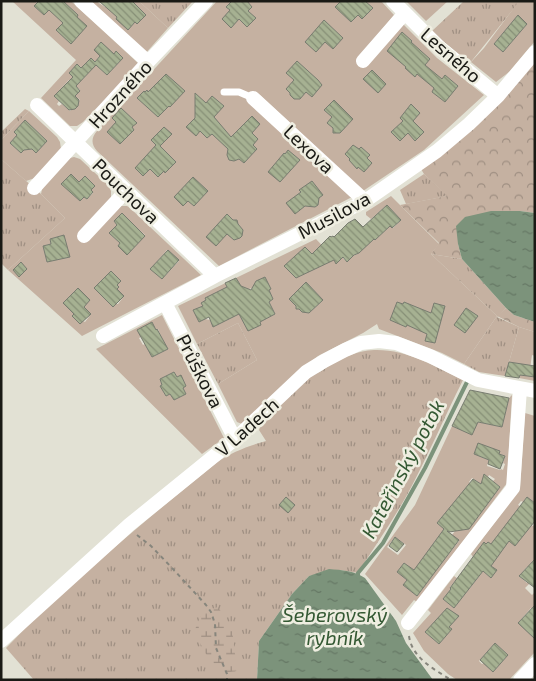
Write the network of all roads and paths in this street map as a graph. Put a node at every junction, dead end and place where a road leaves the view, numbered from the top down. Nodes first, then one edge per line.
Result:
1 (81, 1) edge
2 (206, 1) edge
3 (393, 1) edge
4 (405, 13) junction
5 (535, 52) edge
6 (363, 61) dead end
7 (148, 62) junction
8 (224, 92) dead end
9 (498, 96) junction
10 (254, 97) joint
11 (37, 105) dead end
12 (75, 142) junction
13 (34, 188) dead end
14 (126, 191) junction
15 (365, 201) junction
16 (84, 236) dead end
17 (215, 276) junction
18 (165, 303) junction
19 (103, 336) dead end
20 (520, 389) junction
21 (535, 391) edge
22 (235, 439) junction
23 (130, 525) junction
24 (408, 623) joint
25 (1, 640) edge
26 (535, 664) edge
27 (227, 680) edge
28 (451, 680) edge
29 (520, 680) edge

1 - 7 street
2 - 7 street, Hrozného
3 - 4 street, Lesného
4 - 6 street, Lesného
4 - 9 street, Lesného
5 - 9 street, Musilova
7 - 12 street, Hrozného
8 - 10 lane
9 - 15 street, Musilova
10 - 15 street, Lexova
11 - 12 street, Pouchova
12 - 13 street, Hrozného
12 - 14 street, Pouchova
14 - 16 street
14 - 17 street, Pouchova
15 - 17 street, Musilova
17 - 18 street, Musilova
18 - 19 street, Musilova
18 - 22 street, Průškova
20 - 21 street, V Ladech
20 - 22 street, V Ladech
20 - 24 street
22 - 23 street, V Ladech
23 - 25 street, V Ladech
23 - 27 path
24 - 28 path
26 - 29 street

